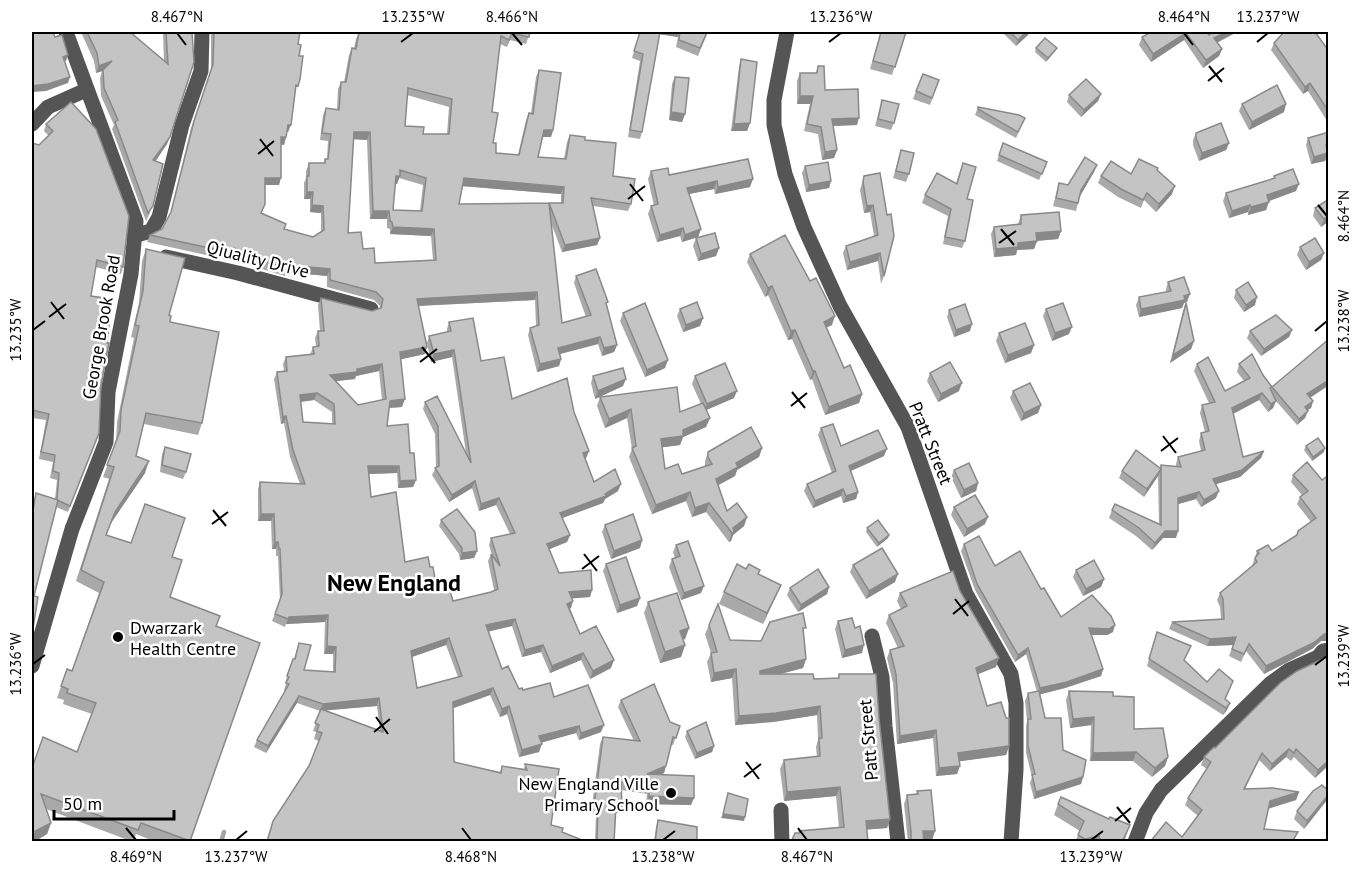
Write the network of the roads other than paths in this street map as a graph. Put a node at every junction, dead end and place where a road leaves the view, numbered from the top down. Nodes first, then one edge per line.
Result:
1 (66, 32) edge
2 (202, 32) edge
3 (787, 32) edge
4 (86, 90) junction
5 (32, 124) edge
6 (142, 248) junction
7 (371, 309) edge
8 (872, 636) dead end
9 (1329, 650) edge
10 (32, 666) edge
11 (781, 810) dead end
12 (782, 842) edge
13 (898, 842) edge
14 (1011, 842) edge
15 (1135, 842) edge

1 - 4 street, George Brook Road
2 - 6 street
3 - 14 street, Pratt Street
4 - 5 street
4 - 6 street, George Brook Road
6 - 7 street, Qiuality Drive
6 - 10 street, George Brook Road
8 - 13 street, Patt Street
9 - 15 street
11 - 12 street

